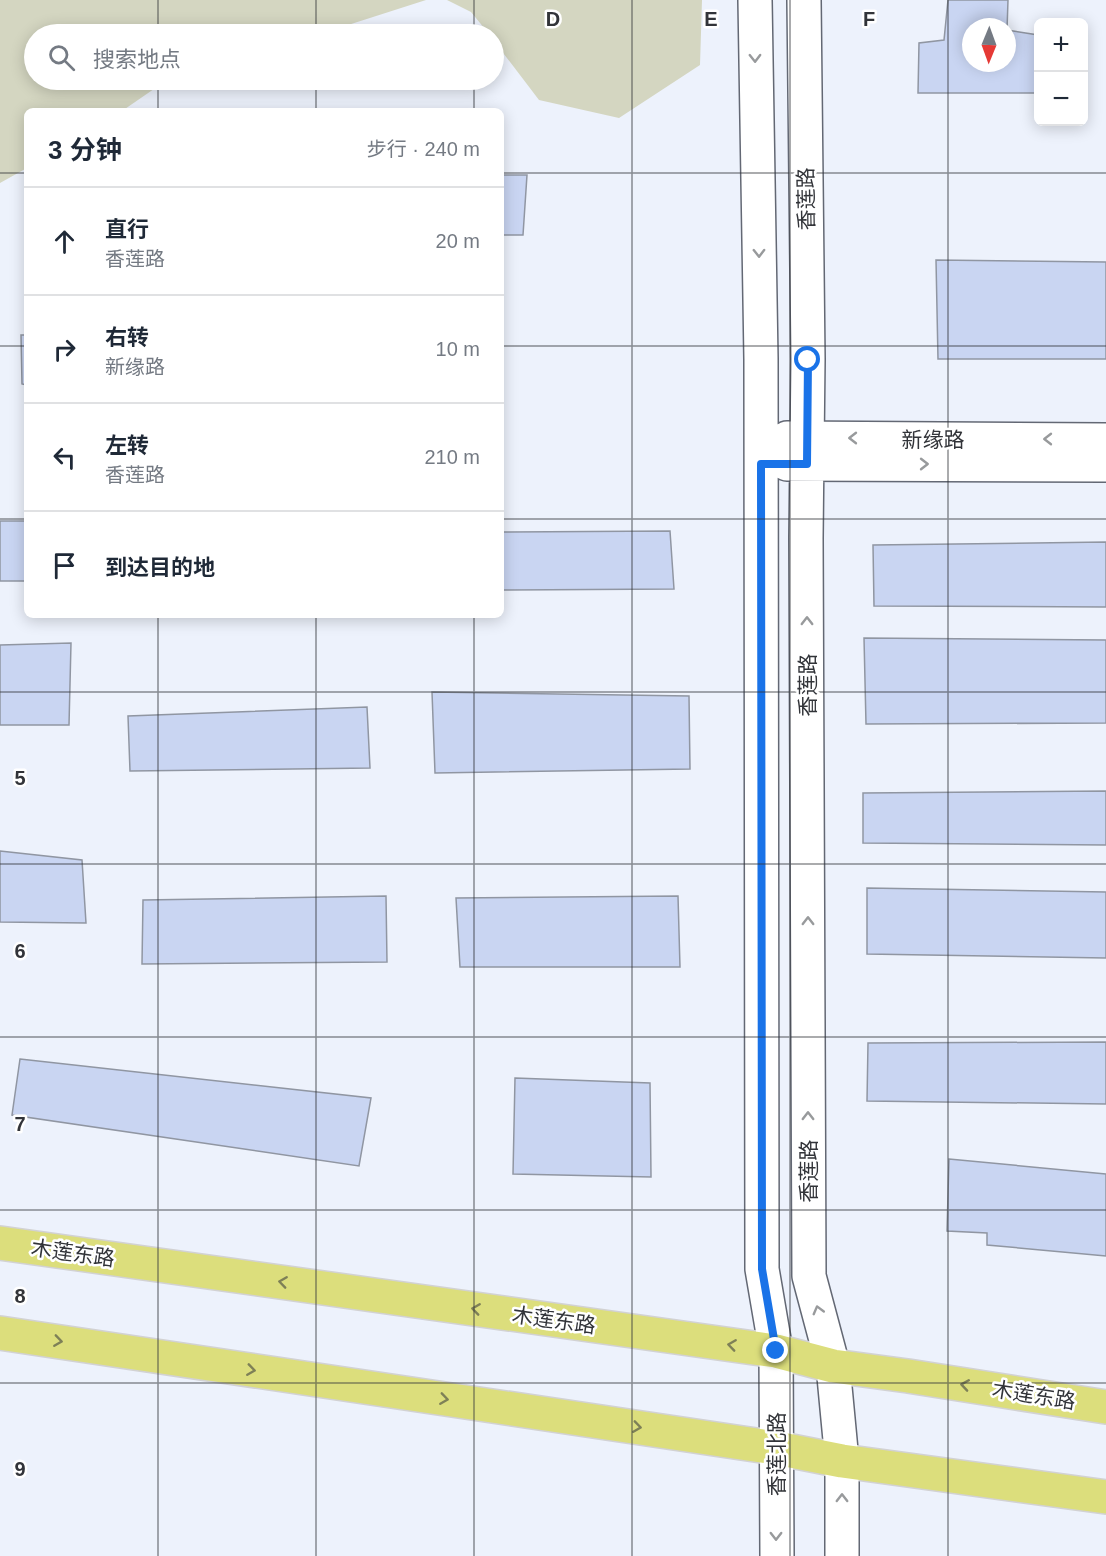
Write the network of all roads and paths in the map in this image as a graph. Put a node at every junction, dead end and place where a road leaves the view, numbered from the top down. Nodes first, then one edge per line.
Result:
1 (755, 0) edge
2 (804, 0) edge
3 (1106, 440) edge
4 (761, 451) junction
5 (807, 451) junction
6 (1106, 465) edge
7 (0, 1243) edge
8 (0, 1333) edge
9 (776, 1351) junction
10 (833, 1366) junction
11 (1106, 1407) edge
12 (776, 1448) junction
13 (842, 1461) junction
14 (1106, 1497) edge
15 (777, 1556) edge
16 (842, 1556) edge

1 -> 4 main road
2 - 5 main road, 香莲路
3 -> 5 main road, 新缘路
4 - 5 main road, 新缘路
4 - 9 main road
5 -> 6 main road, 新缘路
10 -> 5 main road, 香莲路
9 -> 7 main road, 木莲东路
8 -> 12 main road
9 - 10 main road, 木莲东路
9 - 12 main road, 香莲北路
11 -> 10 main road, 木莲东路
10 - 13 main road
12 - 13 main road
12 -> 15 main road, 香莲北路
13 - 14 main road
16 -> 13 main road

